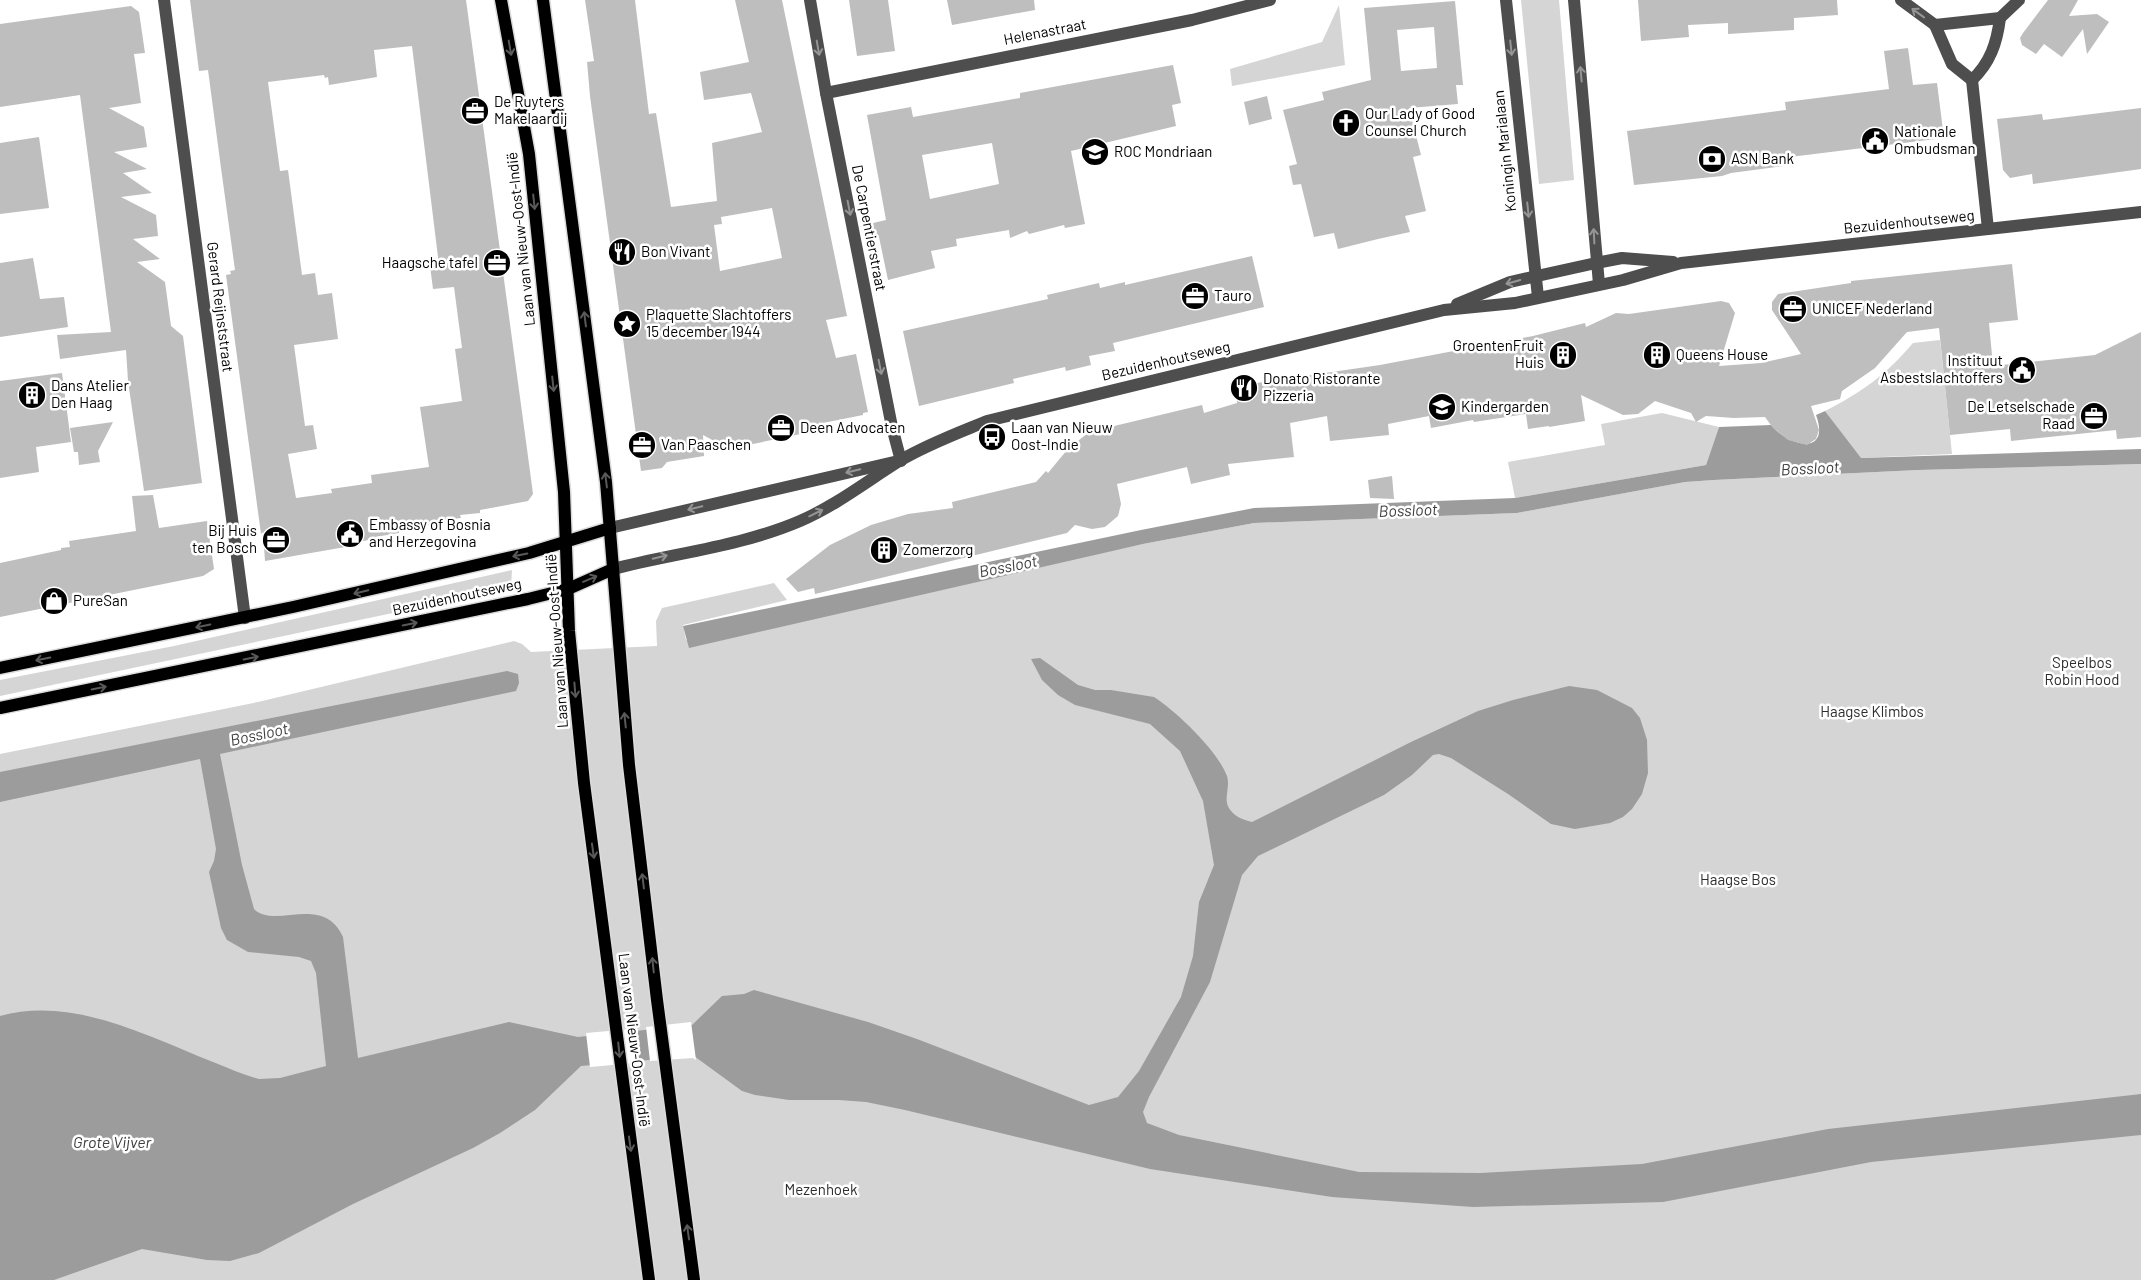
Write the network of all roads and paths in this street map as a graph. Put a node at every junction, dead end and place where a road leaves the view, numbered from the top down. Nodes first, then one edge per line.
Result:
1 (164, 0) edge
2 (501, 0) edge
3 (543, 0) edge
4 (810, 0) edge
5 (1270, 0) edge
6 (1506, 0) edge
7 (1574, 0) edge
8 (1901, 0) edge
9 (2019, 0) edge
10 (2000, 18) junction
11 (1935, 25) junction
12 (1972, 80) junction
13 (826, 93) junction
14 (2141, 212) edge
15 (1988, 229) junction
16 (1596, 263) junction
17 (1681, 263) junction
18 (1534, 277) junction
19 (1599, 284) junction
20 (1538, 298) junction
21 (1444, 310) junction
22 (901, 461) junction
23 (610, 528) junction
24 (566, 541) junction
25 (613, 569) junction
26 (568, 589) junction
27 (245, 618) junction
28 (0, 668) edge
29 (0, 708) edge
30 (649, 1280) edge
31 (694, 1280) edge

1 - 27 street, Gerard Reijnststraat
2 -> 24 main road, Laan van Nieuw-Oost-Indië
23 -> 3 main road, Laan van Nieuw-Oost-Indië
4 -> 13 street, De Carpentierstraat
5 - 13 street, Helenastraat
6 -> 18 street, Koningin Marialaan
16 -> 7 street
11 -> 8 street
9 - 10 street
10 - 11 street
10 - 12 street
11 - 12 street
12 - 15 street
13 -> 22 street, De Carpentierstraat
14 - 15 street, Bezuidenhoutseweg
15 - 17 street, Bezuidenhoutseweg
16 - 17 street, Bezuidenhoutseweg
16 - 18 street, Bezuidenhoutseweg
16 - 19 street
17 - 19 street, Bezuidenhoutseweg
18 - 20 street, Koningin Marialaan
18 -> 21 street, Bezuidenhoutseweg
19 - 20 street, Bezuidenhoutseweg
20 - 21 street, Bezuidenhoutseweg
21 - 22 street, Bezuidenhoutseweg
22 -> 23 street, Bezuidenhoutseweg
25 -> 22 street, Bezuidenhoutseweg
23 - 24 main road, Bezuidenhoutseweg
23 - 25 main road, Laan van Nieuw-Oost-Indië
24 - 26 main road, Laan van Nieuw-Oost-Indië
24 -> 27 main road, Bezuidenhoutseweg
26 -> 25 main road, Bezuidenhoutseweg
31 -> 25 main road, Laan van Nieuw-Oost-Indië
29 -> 26 main road, Bezuidenhoutseweg
26 -> 30 main road, Laan van Nieuw-Oost-Indië
27 -> 28 main road, Bezuidenhoutseweg

